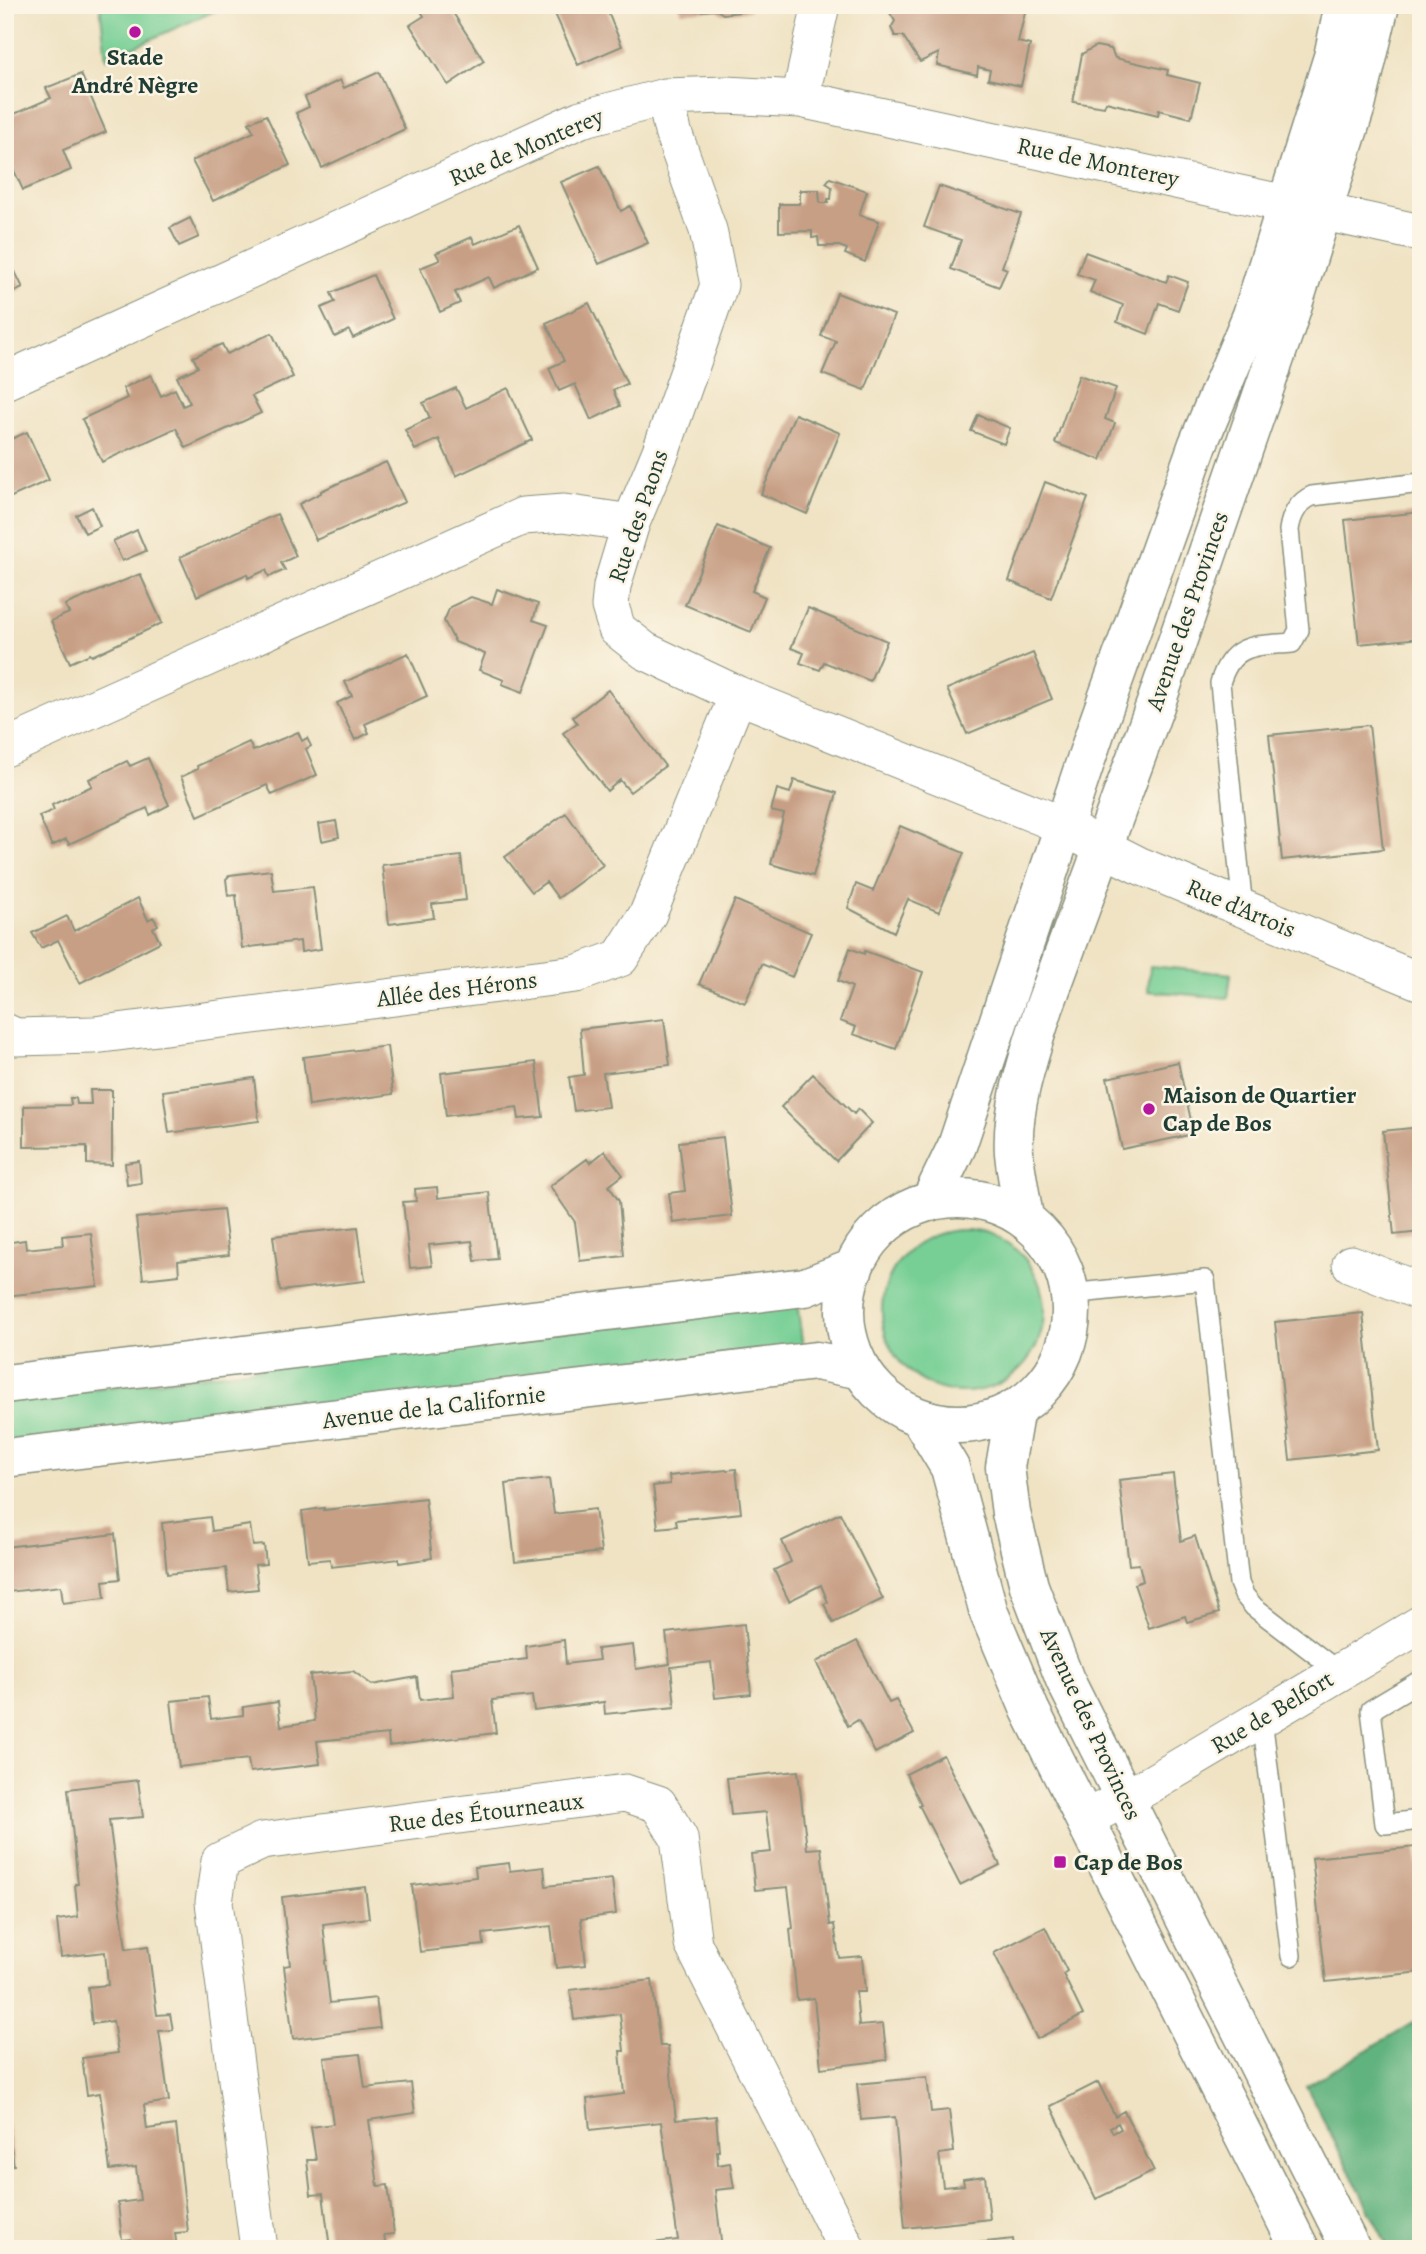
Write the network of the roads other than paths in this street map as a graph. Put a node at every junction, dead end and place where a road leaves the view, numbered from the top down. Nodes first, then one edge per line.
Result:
1 (821, 5) edge
2 (1344, 5) edge
3 (1380, 5) edge
4 (665, 97) junction
5 (800, 99) junction
6 (1305, 207) junction
7 (1421, 233) edge
8 (5, 381) edge
9 (1421, 483) edge
10 (631, 523) junction
11 (738, 695) junction
12 (5, 748) edge
13 (1064, 827) junction
14 (1103, 848) junction
15 (1243, 909) junction
16 (1421, 982) edge
17 (5, 1032) edge
18 (930, 1202) junction
19 (1024, 1218) junction
20 (1352, 1264) dead end
21 (854, 1268) junction
22 (1421, 1292) edge
23 (1069, 1294) junction
24 (862, 1370) junction
25 (5, 1384) edge
26 (1015, 1408) junction
27 (920, 1418) junction
28 (5, 1458) edge
29 (1421, 1624) edge
30 (1339, 1672) junction
31 (1421, 1680) edge
32 (1262, 1718) junction
33 (1124, 1799) junction
34 (1085, 1819) junction
35 (1421, 1821) edge
36 (1291, 1956) dead end
37 (259, 2249) edge
38 (847, 2249) edge
39 (1300, 2249) edge
40 (1351, 2249) edge

1 - 5 street
2 - 6 street, Avenue des Provinces
3 - 6 street, Avenue des Provinces
4 - 5 street, Rue de Monterey
4 - 8 street, Rue de Monterey
4 - 10 street, Rue des Paons
5 - 6 street, Rue de Monterey
6 - 7 street, Rue de Monterey
6 - 13 street, Avenue des Provinces
6 - 14 street, Avenue des Provinces
9 - 15 lane
10 - 11 street, Rue des Paons
10 - 12 street
11 - 13 street, Rue des Paons
11 - 17 street, Allée des Hérons
13 - 14 street, Rue d'Artois
13 - 18 street, Avenue des Provinces
14 - 15 street, Rue d'Artois
14 - 19 street, Avenue des Provinces
15 - 16 street, Rue d'Artois
18 - 19 street
18 - 21 street
19 - 23 street
20 - 22 street
21 - 24 street
21 - 25 street
23 - 26 street
23 - 30 lane
24 - 27 street
24 - 28 street, Avenue de la Californie
26 - 27 street
26 - 33 street, Avenue des Provinces
27 - 34 street, Avenue des Provinces
29 - 30 street, Rue de Belfort
30 - 32 street, Rue de Belfort
31 - 35 lane
32 - 33 street, Rue de Belfort
32 - 36 lane
33 - 34 street, Rue de Belfort
33 - 40 street, Avenue des Provinces
34 - 39 street, Avenue des Provinces
37 - 38 street, Rue des Étourneaux

